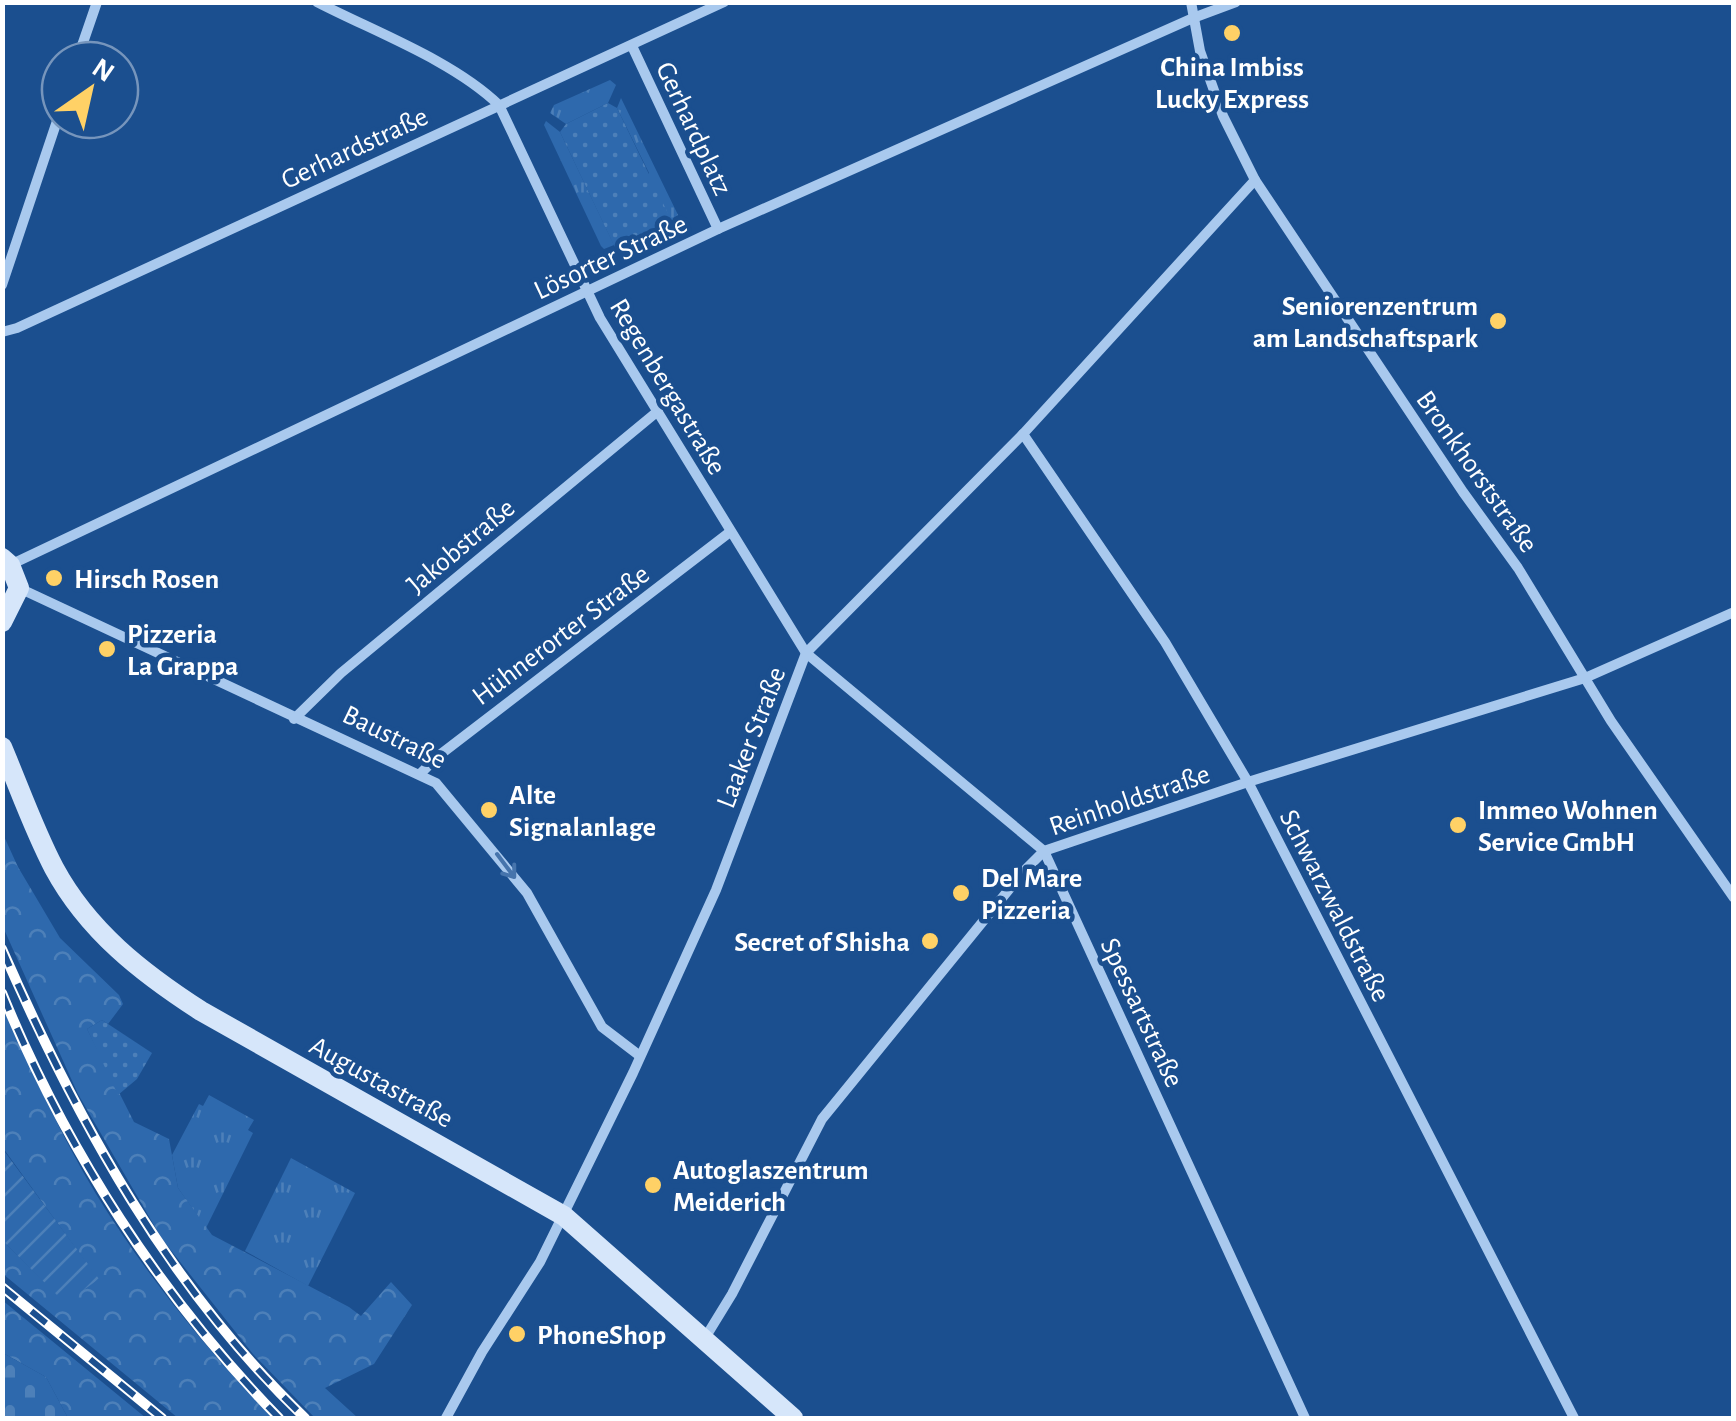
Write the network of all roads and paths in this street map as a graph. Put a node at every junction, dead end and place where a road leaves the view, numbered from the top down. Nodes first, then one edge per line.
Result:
1 (96, 2) edge
2 (317, 2) edge
3 (724, 2) edge
4 (1191, 2) edge
5 (1236, 2) edge
6 (1193, 18) junction
7 (84, 40) edge
8 (632, 46) junction
9 (500, 105) junction
10 (51, 140) edge
11 (1255, 180) junction
12 (718, 230) junction
13 (2, 285) edge
14 (587, 292) junction
15 (2, 332) edge
16 (658, 410) junction
17 (1023, 434) junction
18 (730, 532) junction
19 (6, 561) edge
20 (20, 588) junction
21 (1734, 612) edge
22 (2, 622) edge
23 (806, 653) junction
24 (1586, 678) junction
25 (294, 719) junction
26 (2, 747) edge
27 (420, 774) junction
28 (1248, 782) junction
29 (1044, 851) junction
30 (1734, 898) edge
31 (640, 1056) junction
32 (564, 1216) junction
33 (704, 1338) junction
34 (446, 1418) edge
35 (792, 1418) edge
36 (1305, 1418) edge
37 (1574, 1418) edge

1 - 7 street
2 - 9 street, Regenbergastraße
3 - 8 street, Gerhardstraße
4 - 6 street, Bronkhorststraße
5 - 6 street, Lösorter Straße
6 - 11 street, Bronkhorststraße
6 - 12 street, Lösorter Straße
8 - 9 street, Gerhardstraße
8 - 12 street, Gerhardplatz
9 - 14 street, Regenbergastraße
9 - 15 street, Gerhardstraße
10 - 13 street
11 - 17 street, Laaker Straße
11 - 24 street, Bronkhorststraße
12 - 14 street, Lösorter Straße
14 - 16 street, Regenbergastraße
14 - 19 street, Lösorter Straße
16 - 18 street, Regenbergastraße
16 - 25 street, Jakobstraße
17 - 23 street, Laaker Straße
17 - 28 street, Schwarzwaldstraße
18 - 23 street, Regenbergastraße
18 - 27 street, Hühnerorter Straße
19 - 20 main road
20 - 22 main road
20 - 25 street, Baustraße
21 - 24 street, Reinholdstraße
23 - 29 street, Spessartstraße
23 - 31 street, Laaker Straße
24 - 28 street, Reinholdstraße
24 - 30 street, Bronkhorststraße
25 - 27 street, Baustraße
26 - 32 main road, Augustastraße
27 -> 31 street, Baustraße
28 - 29 street, Reinholdstraße
28 - 37 street, Schwarzwaldstraße
29 - 33 street, Reinholdstraße
29 - 36 street, Spessartstraße
31 - 32 street, Laaker Straße
32 - 33 main road, Augustastraße
32 - 34 street, Laaker Straße
33 - 35 main road, Augustastraße

